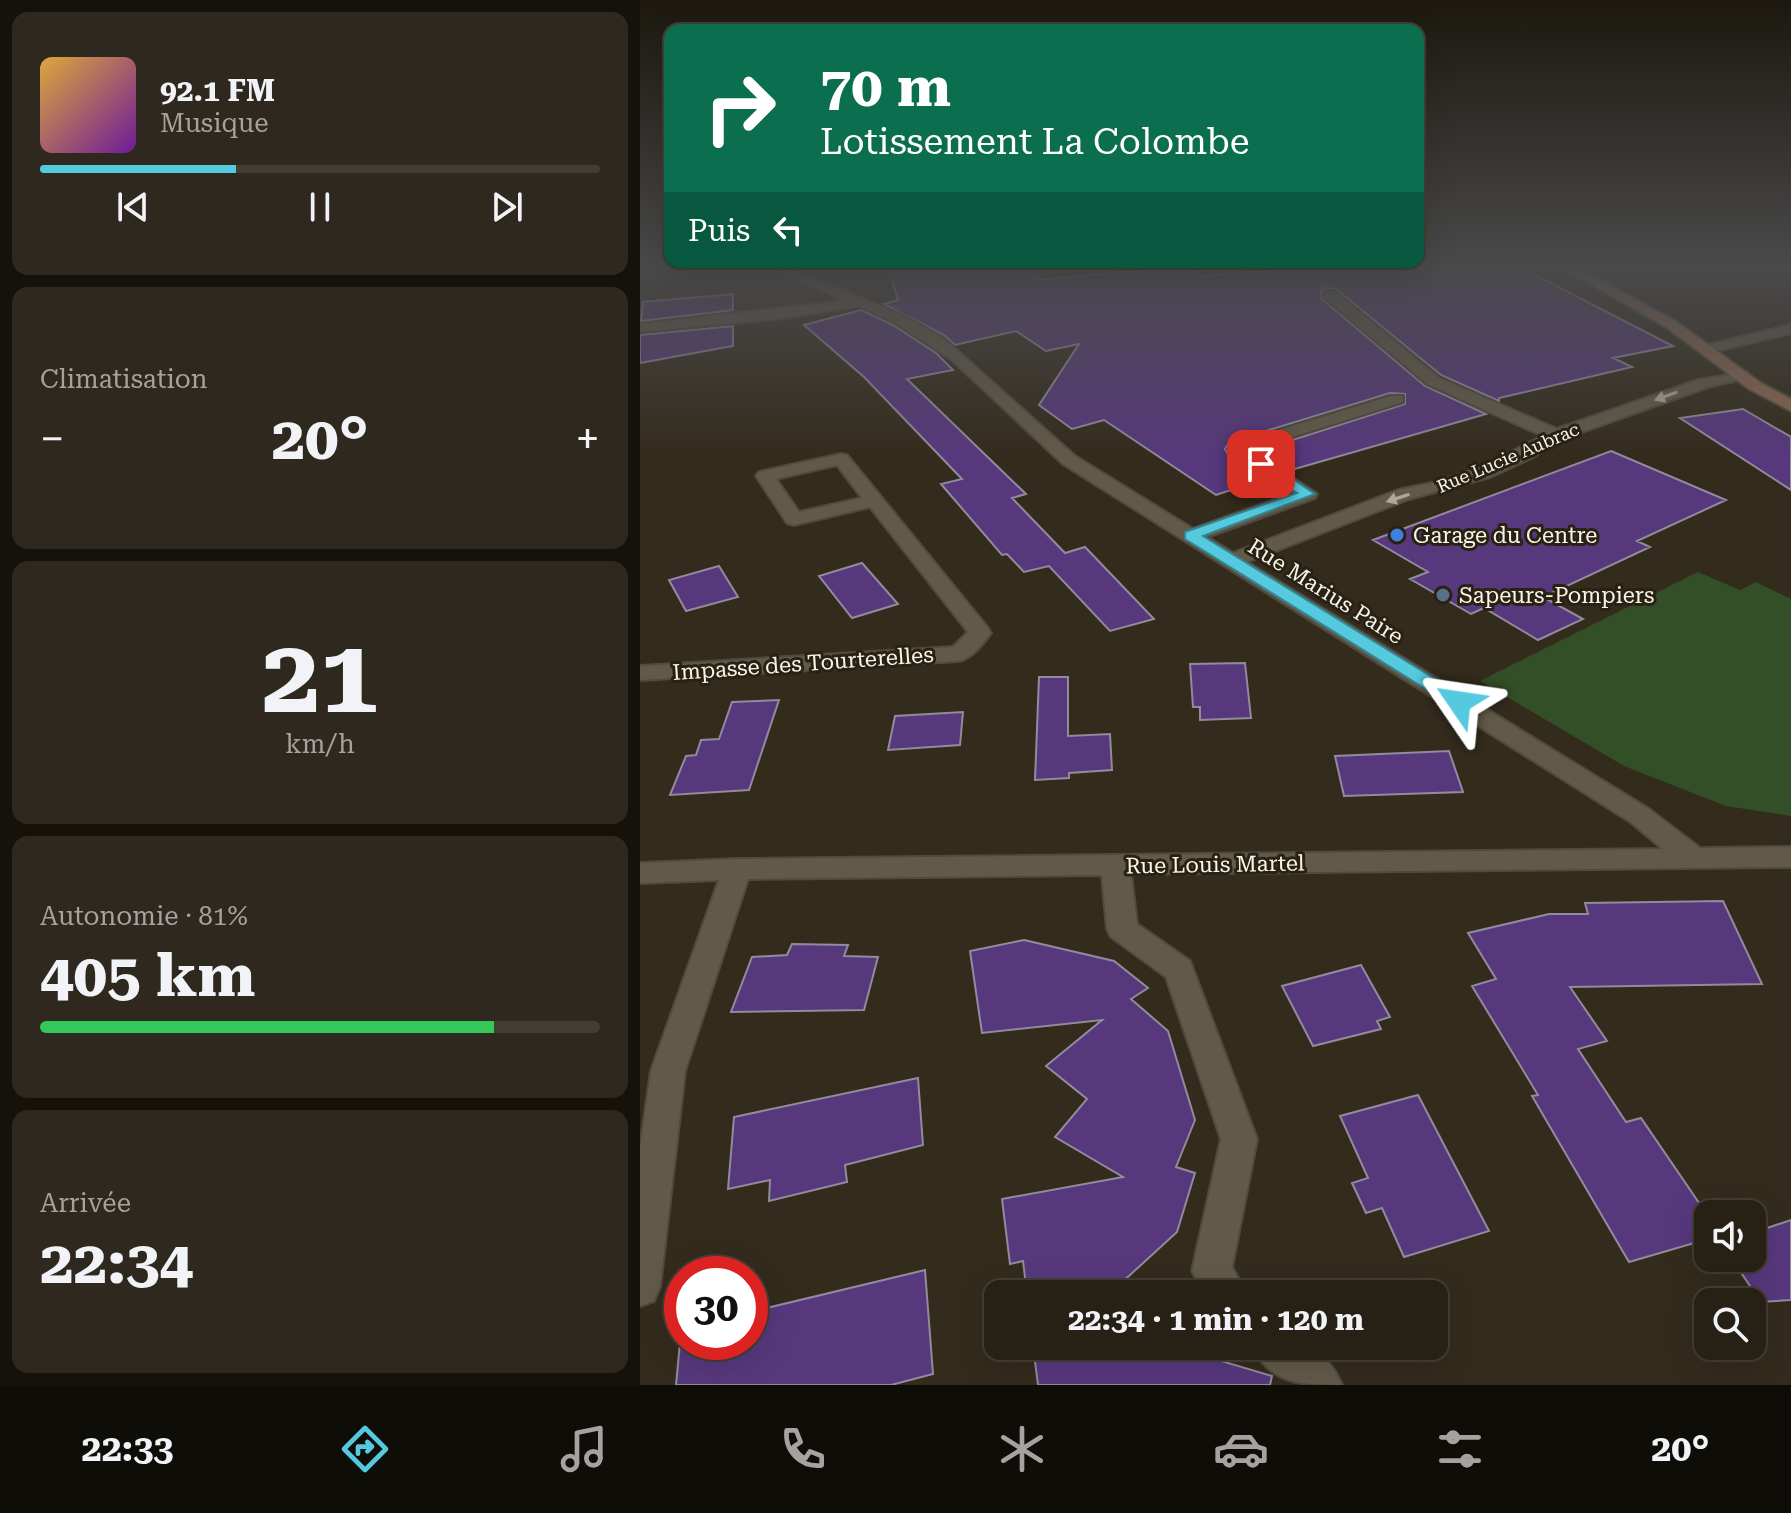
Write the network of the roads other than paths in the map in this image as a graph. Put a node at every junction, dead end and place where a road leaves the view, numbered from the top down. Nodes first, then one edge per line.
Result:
1 (920, 331) edge
2 (1373, 331) edge
3 (1680, 331) edge
4 (1784, 331) edge
5 (1708, 349) junction
6 (1741, 375) junction
7 (1397, 399) dead end
8 (1791, 406) edge
9 (1556, 435) junction
10 (873, 501) junction
11 (1191, 536) junction
12 (1231, 561) junction
13 (640, 673) edge
14 (1692, 857) junction
15 (1791, 857) edge
16 (1116, 866) junction
17 (737, 869) junction
18 (640, 873) edge
19 (1218, 1280) edge
20 (640, 1287) edge
21 (1290, 1360) edge
22 (1321, 1385) edge

1 - 11 street, Rue Marius Paire
2 - 9 street
3 - 5 main road
4 - 5 street
5 - 6 main road
6 - 8 main road
6 -> 9 street, Rue Lucie Aubrac
7 - 11 street
9 -> 12 street, Rue Lucie Aubrac
10 - 10 street, Impasse des Tourterelles
10 - 13 street, Impasse des Tourterelles
11 - 12 street, Rue Marius Paire
12 - 14 street, Rue Marius Paire
14 - 15 street, Rue Louis Martel
14 - 16 street, Rue Louis Martel
16 - 17 street, Rue Louis Martel
16 - 19 street
17 - 18 street, Rue Louis Martel
17 - 20 street
21 - 22 street

